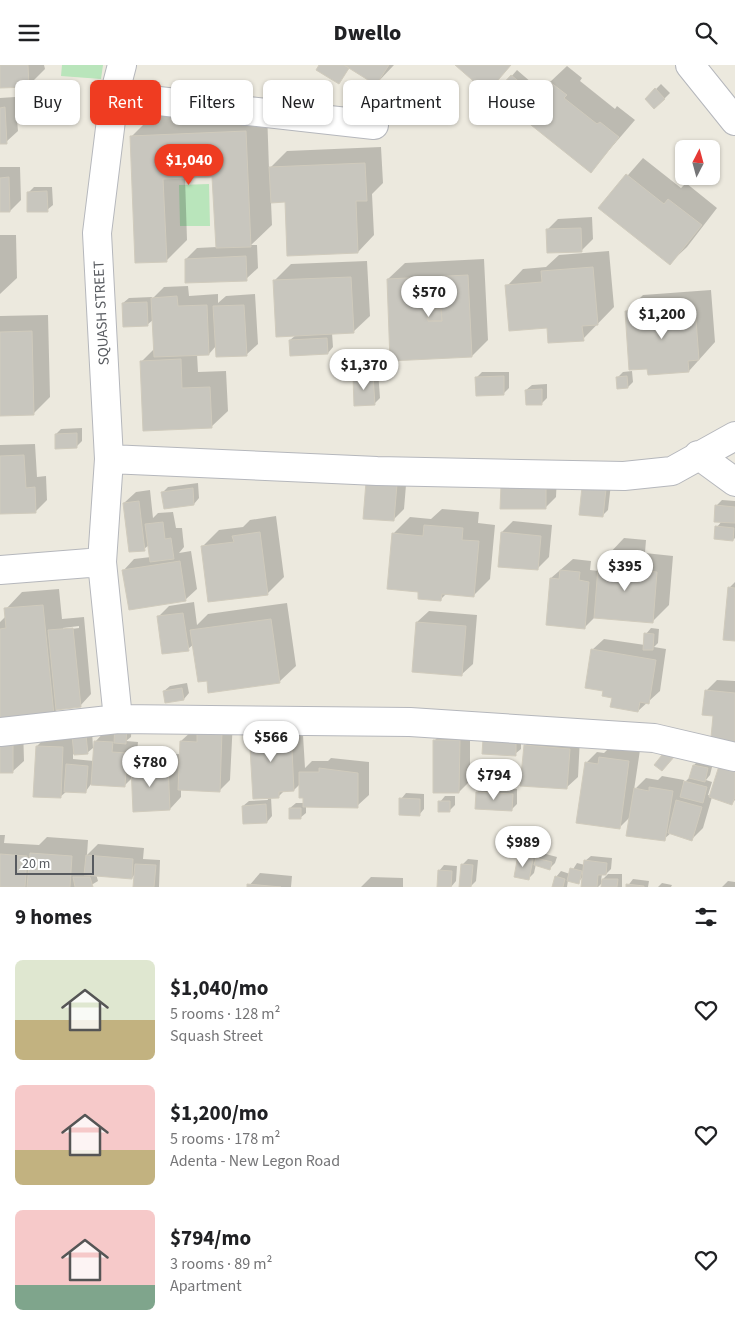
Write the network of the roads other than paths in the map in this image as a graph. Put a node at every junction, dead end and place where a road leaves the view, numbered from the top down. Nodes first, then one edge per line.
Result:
1 (122, 65) edge
2 (690, 65) edge
3 (118, 80) edge
4 (161, 100) edge
5 (343, 121) edge
6 (735, 121) edge
7 (110, 125) edge
8 (735, 437) edge
9 (698, 455) junction
10 (109, 459) junction
11 (735, 482) edge
12 (102, 562) junction
13 (0, 570) edge
14 (118, 719) junction
15 (0, 732) edge
16 (735, 757) edge

1 - 3 street, SQUASH STREET
2 - 6 street
4 - 5 street
7 - 10 street, SQUASH STREET
8 - 9 street
9 - 10 street
9 - 11 street
10 - 12 street, SQUASH STREET
12 - 13 street
12 - 14 street, SQUASH STREET
14 - 15 street
14 - 16 street

